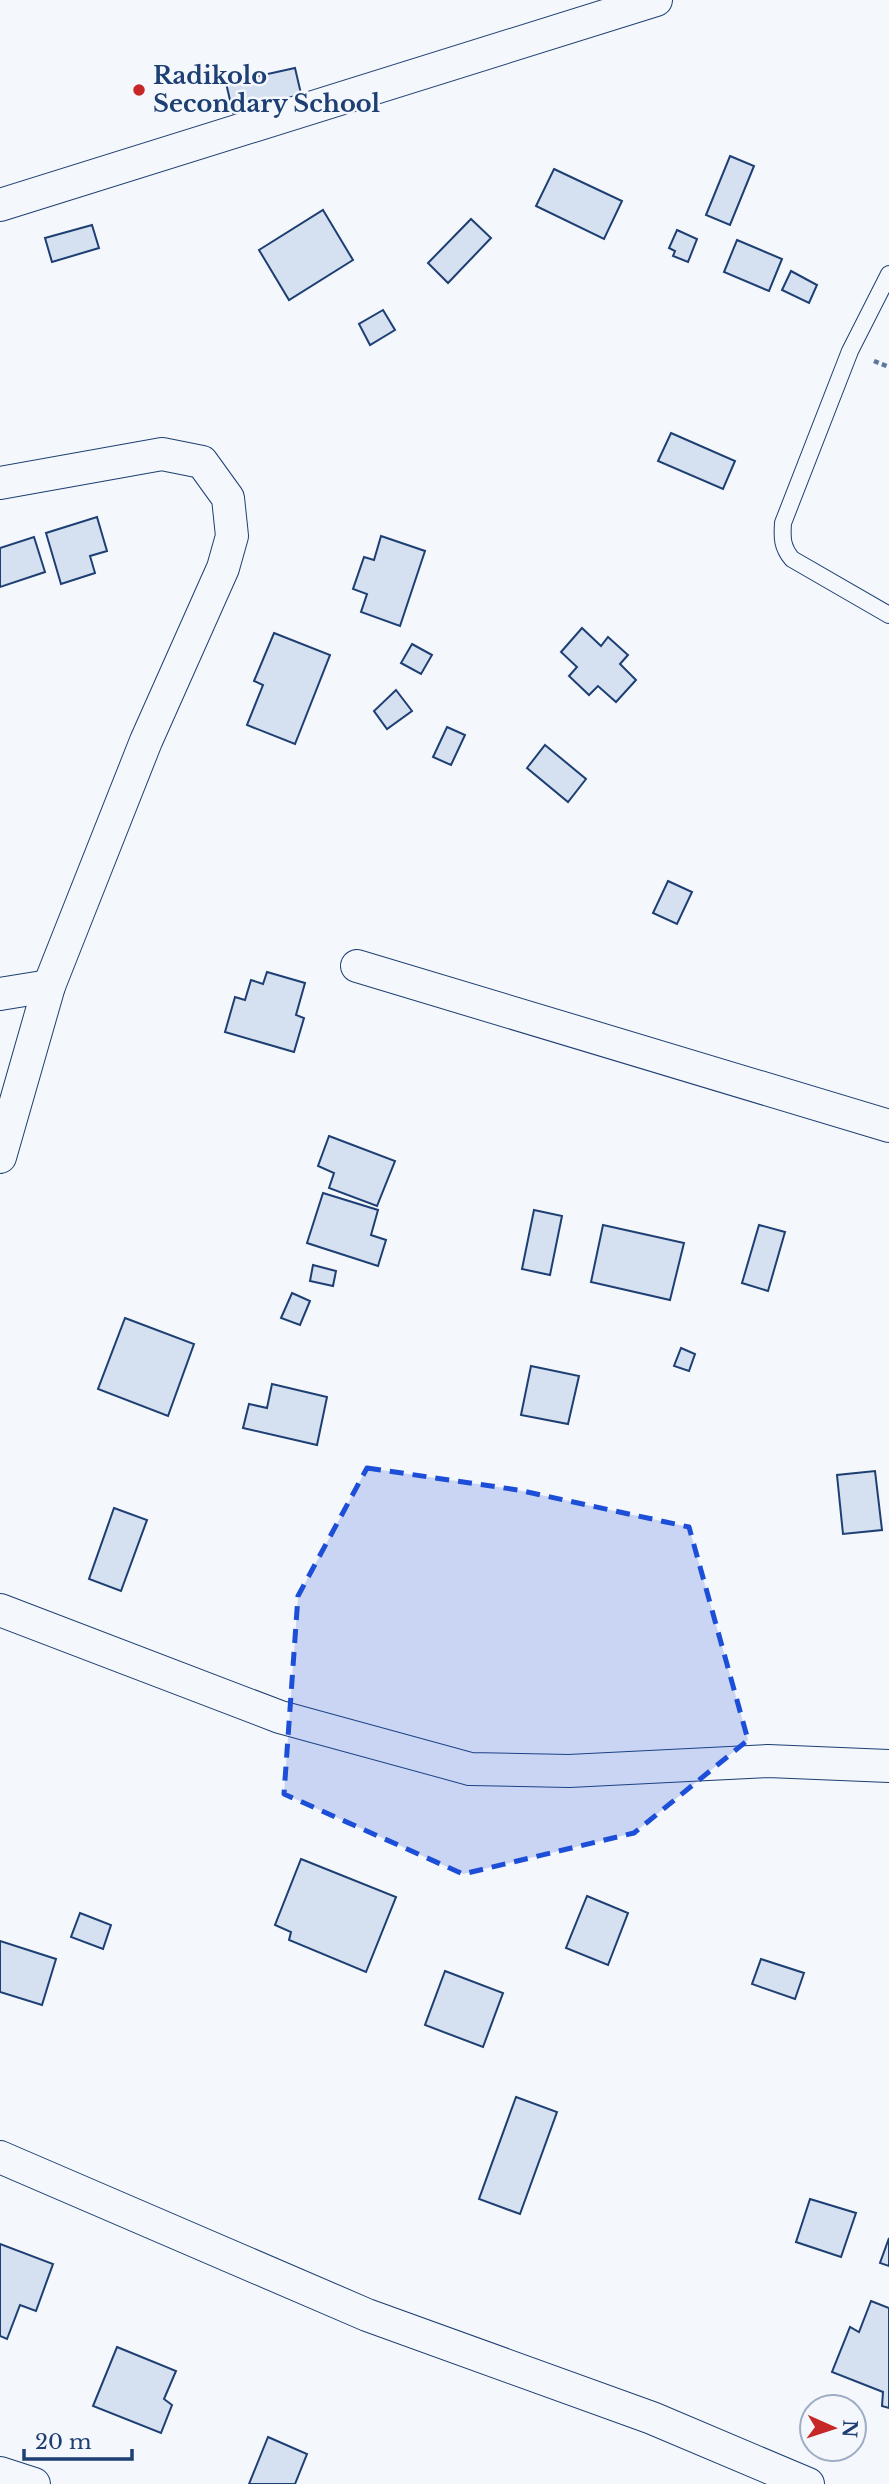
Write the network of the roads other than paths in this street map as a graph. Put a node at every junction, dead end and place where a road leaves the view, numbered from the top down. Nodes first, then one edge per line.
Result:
1 (656, 0) edge
2 (0, 205) edge
3 (889, 274) edge
4 (0, 483) edge
5 (889, 615) edge
6 (356, 966) dead end
7 (49, 986) junction
8 (0, 994) edge
9 (10, 1073) edge
10 (889, 1126) edge
11 (0, 1157) edge
12 (0, 1611) edge
13 (889, 1766) edge
14 (0, 2157) edge
15 (0, 2473) edge
16 (34, 2484) edge
17 (808, 2484) edge

1 - 2 street
3 - 5 lane
4 - 7 street
6 - 10 street
7 - 8 street
7 - 9 street
9 - 11 street
12 - 13 street
14 - 17 street
15 - 16 street

